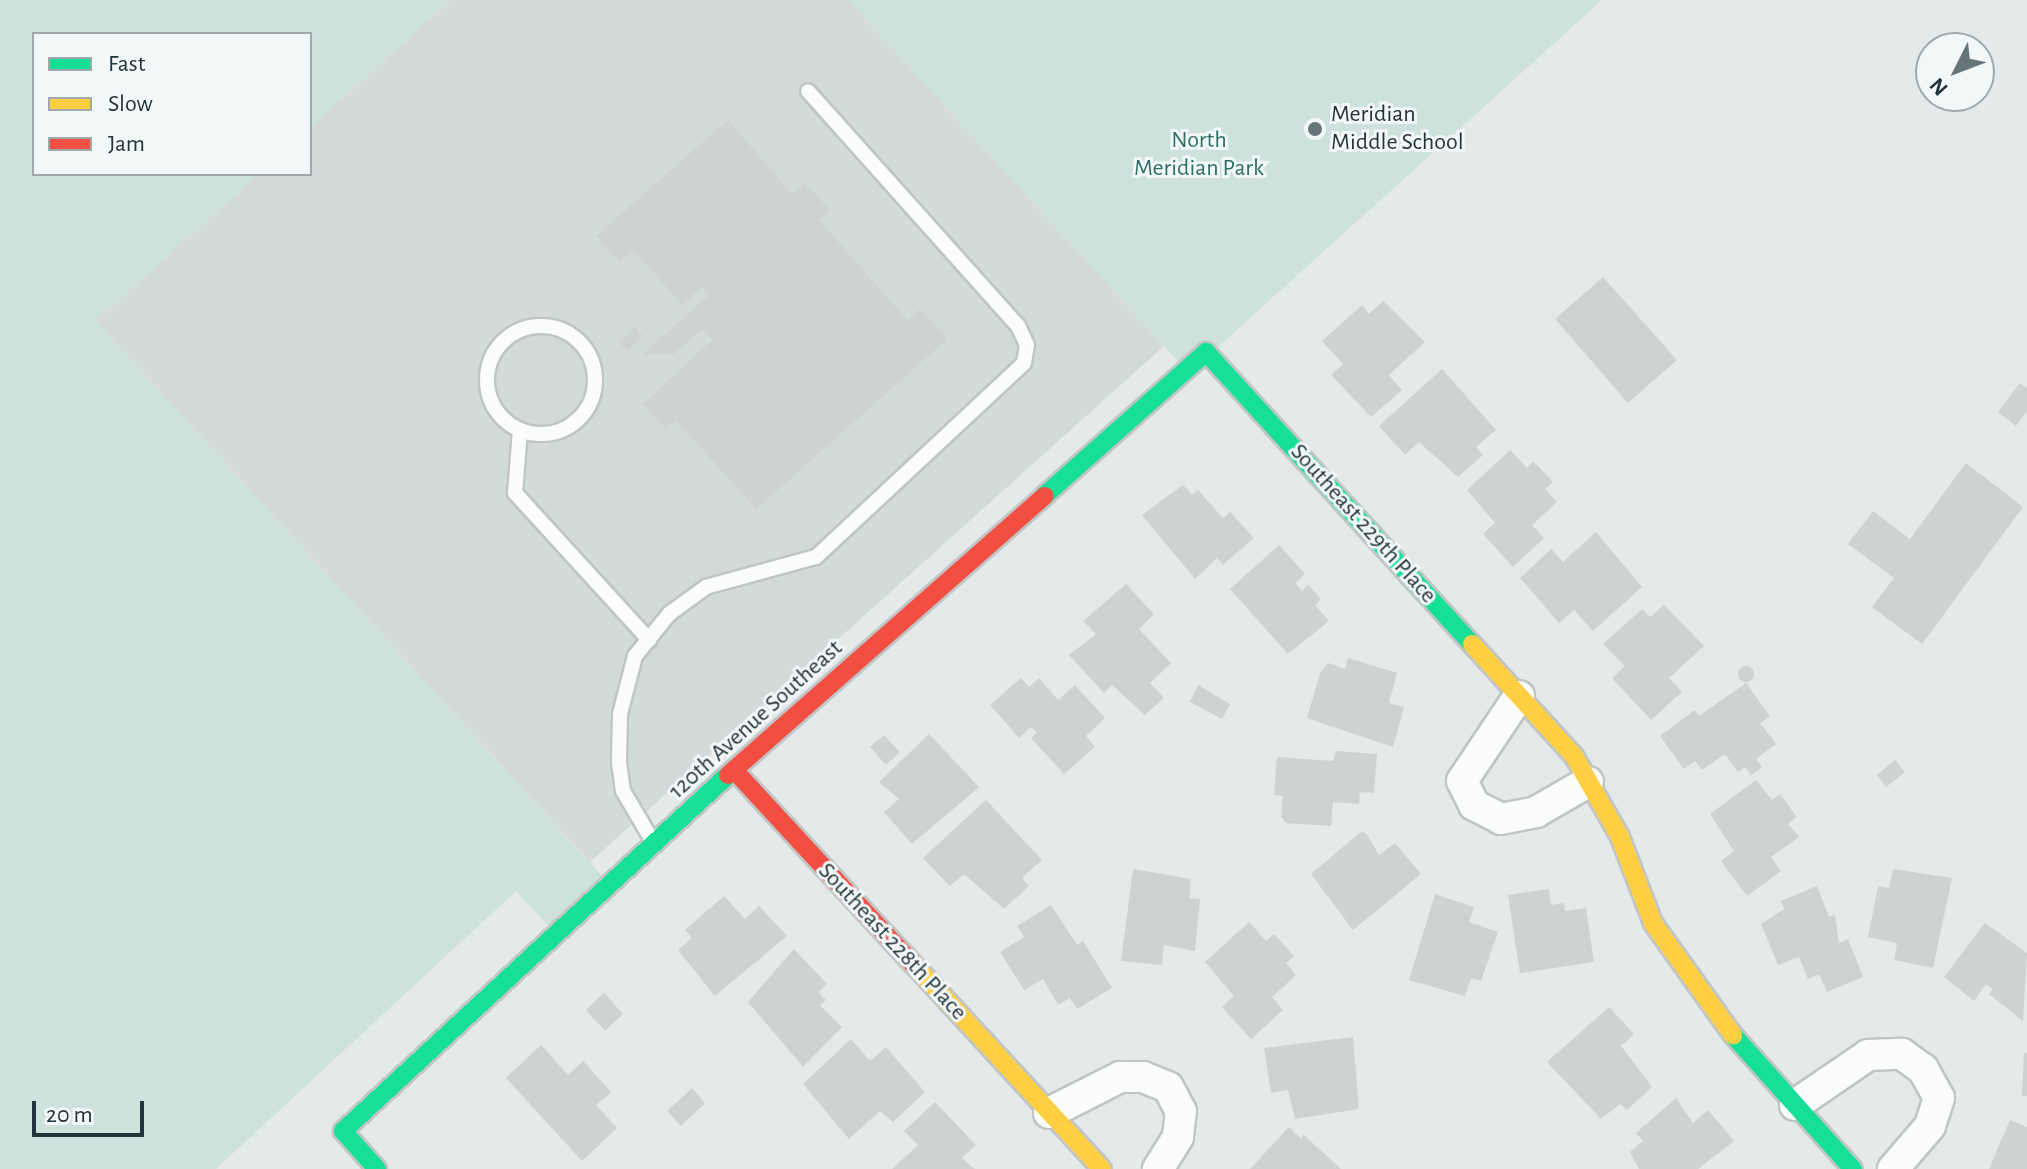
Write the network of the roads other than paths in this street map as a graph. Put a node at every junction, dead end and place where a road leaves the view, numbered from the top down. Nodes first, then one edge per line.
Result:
1 (808, 91) dead end
2 (1206, 352) joint
3 (520, 430) junction
4 (649, 640) junction
5 (1519, 696) junction
6 (734, 770) junction
7 (1588, 782) junction
8 (655, 844) junction
9 (1795, 1105) junction
10 (1049, 1113) junction
11 (377, 1169) edge
12 (1102, 1169) edge
13 (1158, 1169) edge
14 (1853, 1169) edge
15 (1893, 1169) edge

1 - 4 lane
2 - 5 street, Southeast 229th Place
2 - 6 street, 120th Avenue Southeast
3 - 3 lane
3 - 4 lane
4 - 8 lane
5 - 7 street, Southeast 229th Place
5 - 7 street
6 - 8 street, 120th Avenue Southeast
6 - 10 street, Southeast 228th Place
7 - 9 street, Southeast 229th Place
8 - 11 street, 120th Avenue Southeast
9 - 14 street, Southeast 229th Place
9 - 15 street
10 - 12 street, Southeast 228th Place
10 - 13 street

